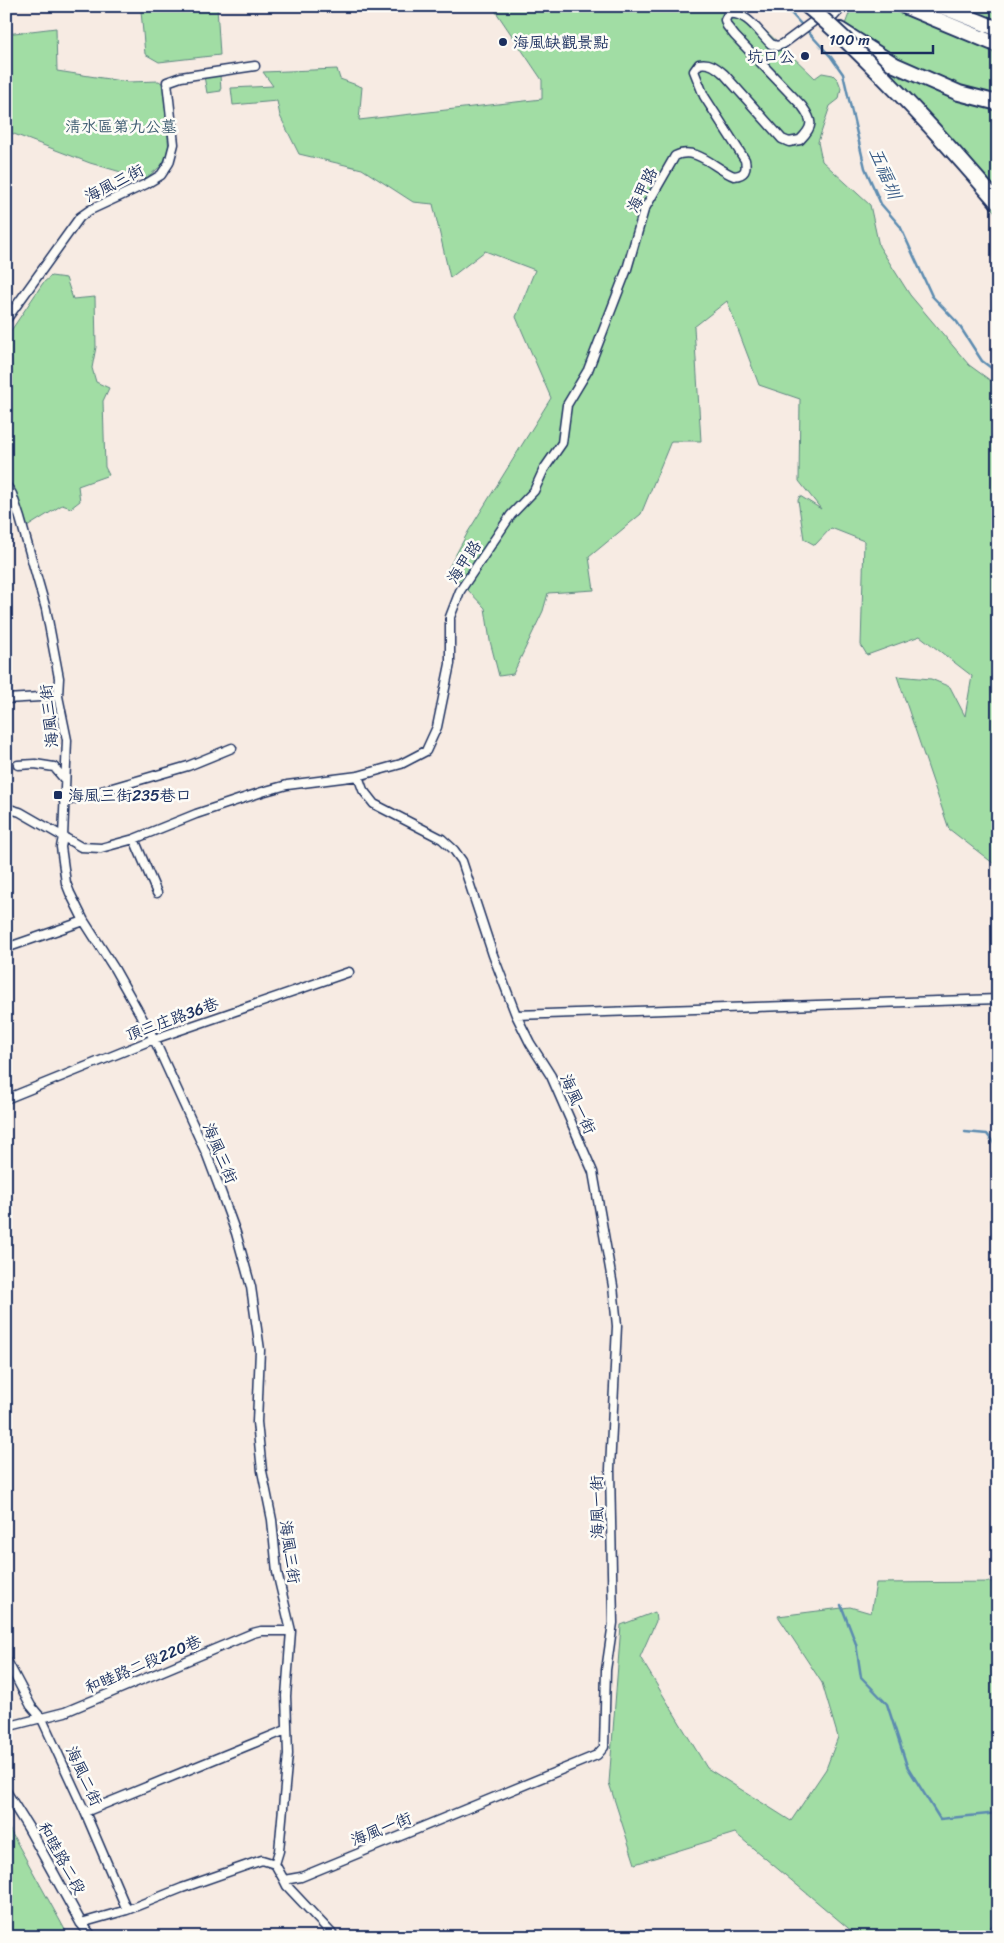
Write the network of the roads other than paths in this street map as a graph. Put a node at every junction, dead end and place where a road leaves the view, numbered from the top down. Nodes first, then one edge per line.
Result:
1 (807, 6) edge
2 (843, 6) edge
3 (904, 6) edge
4 (941, 6) edge
5 (829, 23) junction
6 (998, 29) edge
7 (998, 46) edge
8 (255, 66) dead end
9 (998, 103) edge
10 (998, 203) edge
11 (6, 320) edge
12 (6, 485) edge
13 (58, 696) junction
14 (6, 699) edge
15 (232, 748) dead end
16 (18, 765) dead end
17 (358, 776) junction
18 (66, 780) junction
19 (64, 802) junction
20 (6, 808) edge
21 (64, 837) junction
22 (134, 839) junction
23 (157, 893) dead end
24 (84, 921) junction
25 (6, 948) edge
26 (348, 972) dead end
27 (998, 999) edge
28 (516, 1016) junction
29 (154, 1039) junction
30 (6, 1098) edge
31 (290, 1631) junction
32 (6, 1659) edge
33 (42, 1719) junction
34 (6, 1727) edge
35 (286, 1730) junction
36 (6, 1792) edge
37 (85, 1812) junction
38 (275, 1864) junction
39 (284, 1880) junction
40 (127, 1910) junction
41 (81, 1923) junction
42 (998, 1925) edge
43 (92, 1937) edge
44 (335, 1937) edge
45 (991, 1937) edge

1 - 5 highway, bridge
2 - 17 street, 海甲路
3 - 7 highway
4 - 6 highway
5 - 9 highway, bridge
5 - 10 highway, bridge
8 - 11 street, 海風三街
12 - 13 street, 海風三街
13 - 14 street
13 - 18 street, 海風三街
15 - 19 street
16 - 18 street
17 - 22 street
17 - 28 street, 海風一街
18 - 19 street, 海風三街
19 - 21 street, 海風三街
20 - 21 street
21 - 22 street
21 - 24 street, 海風三街
22 - 23 street
24 - 25 street
24 - 29 street, 海風三街
26 - 29 street, 頂三庄路36巷
27 - 28 street
28 - 39 street, 海風一街
29 - 30 street, 頂三庄路36巷
29 - 31 street, 海風三街
31 - 33 street, 和睦路二段220巷
31 - 35 street, 海風三街
32 - 33 street, 海風二街
33 - 34 street, 和睦路二段220巷
33 - 37 street, 海風二街
35 - 37 street
35 - 38 street, 海風三街
36 - 41 street, 和睦路二段
37 - 40 street, 海風二街
38 - 39 street
38 - 40 street
39 - 44 street
40 - 41 street
41 - 43 street, 和睦路二段
42 - 45 street

